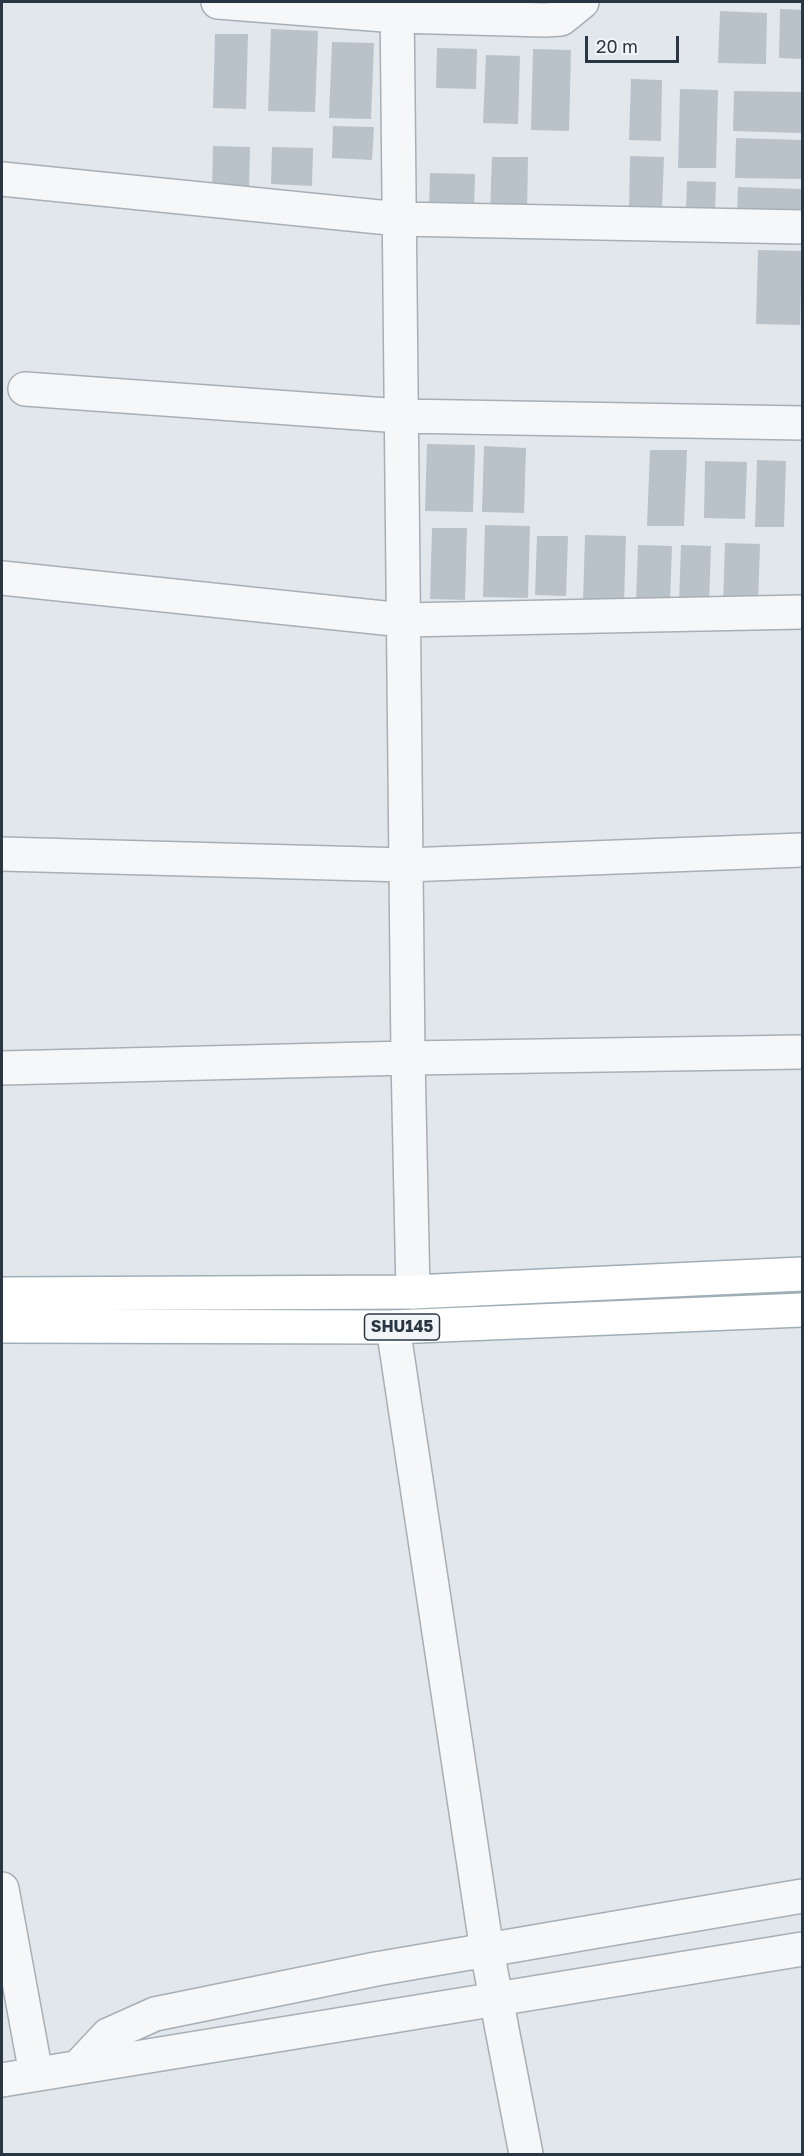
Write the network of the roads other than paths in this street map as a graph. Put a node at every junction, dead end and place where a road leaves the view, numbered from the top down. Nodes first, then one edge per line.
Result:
1 (218, 2) edge
2 (582, 2) edge
3 (397, 9) edge
4 (2, 179) edge
5 (399, 219) junction
6 (802, 227) edge
7 (25, 389) dead end
8 (401, 416) junction
9 (802, 423) edge
10 (2, 578) edge
11 (802, 612) edge
12 (403, 620) junction
13 (802, 850) edge
14 (2, 854) edge
15 (405, 865) junction
16 (802, 1052) edge
17 (408, 1058) junction
18 (2, 1068) edge
19 (802, 1274) edge
20 (413, 1292) junction
21 (2, 1294) edge
22 (802, 1310) edge
23 (2, 1326) edge
24 (393, 1328) junction
25 (2, 1889) edge
26 (802, 1896) edge
27 (802, 1949) edge
28 (487, 1951) junction
29 (496, 1998) junction
30 (78, 2067) junction
31 (36, 2074) junction
32 (2, 2080) edge
33 (526, 2154) edge

1 - 3 street
2 - 3 street
3 - 5 street
4 - 5 street
5 - 6 street
5 - 8 street
7 - 8 street
8 - 9 street
8 - 12 street
10 - 12 street
11 - 12 street
12 - 15 street
13 - 15 street
14 - 15 street
15 - 17 street
16 - 17 street
17 - 18 street
17 - 20 street
19 - 20 main road
20 - 21 main road
22 - 24 main road, SHU145
23 - 24 main road, SHU145
24 - 28 street
25 - 31 street
26 - 28 street
27 - 29 street
28 - 29 street
28 - 30 street
29 - 30 street
29 - 33 street
30 - 31 street
31 - 32 street

